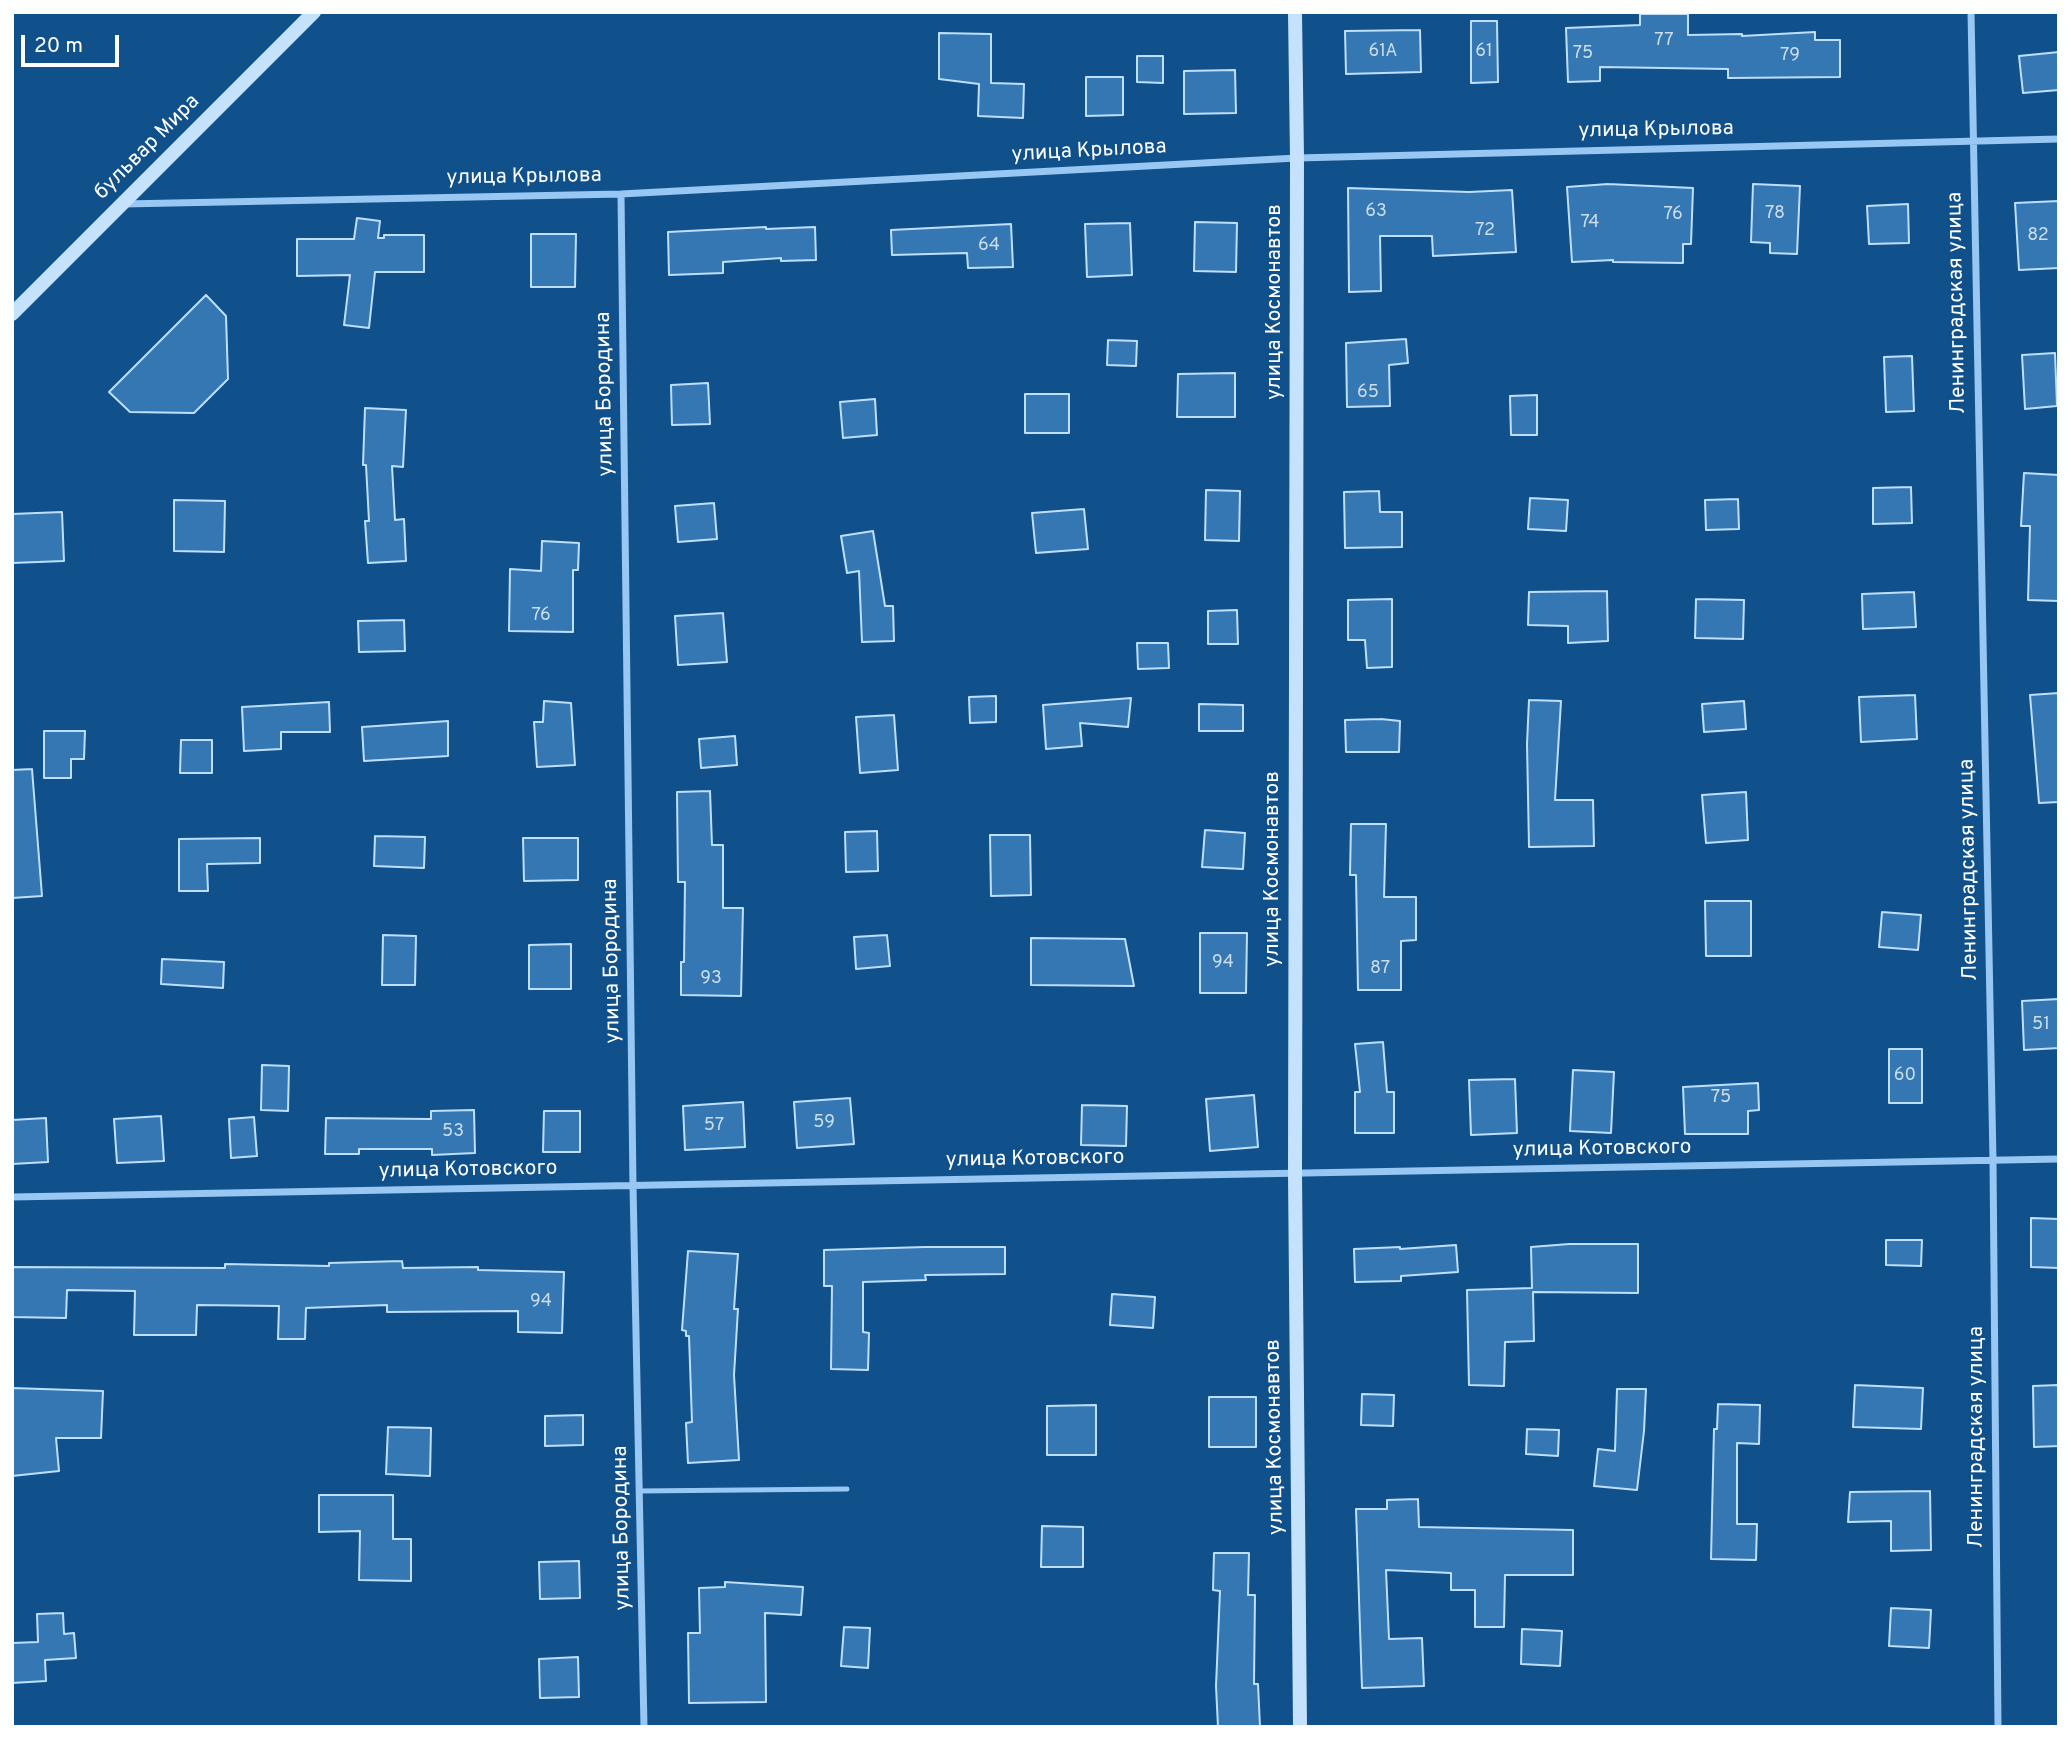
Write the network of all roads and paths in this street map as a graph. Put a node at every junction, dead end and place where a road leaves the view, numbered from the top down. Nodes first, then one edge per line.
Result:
1 (314, 12) edge
2 (1295, 12) edge
3 (1971, 12) edge
4 (2059, 139) edge
5 (1972, 141) junction
6 (1297, 158) junction
7 (621, 194) junction
8 (122, 204) junction
9 (12, 314) edge
10 (2059, 1159) edge
11 (1993, 1160) junction
12 (1295, 1173) junction
13 (633, 1186) junction
14 (12, 1197) edge
15 (847, 1489) dead end
16 (639, 1491) junction
17 (644, 1727) edge
18 (1300, 1727) edge
19 (1998, 1727) edge

1 - 8 street, бульвар Мира
2 - 6 street, улица Космонавтов
3 - 5 street, Ленинградская улица
4 - 5 street, улица Крылова
5 - 6 street, улица Крылова
5 - 11 street, Ленинградская улица
6 - 7 street, улица Крылова
6 - 12 street, улица Космонавтов
7 - 8 street, улица Крылова
7 - 13 street, улица Бородина
8 - 9 street, бульвар Мира
10 - 11 street, улица Котовского
11 - 12 street, улица Котовского
11 - 19 street, Ленинградская улица
12 - 13 street, улица Котовского
12 - 18 street, улица Космонавтов
13 - 14 street, улица Котовского
13 - 16 street, улица Бородина
15 - 16 lane
16 - 17 street, улица Бородина

